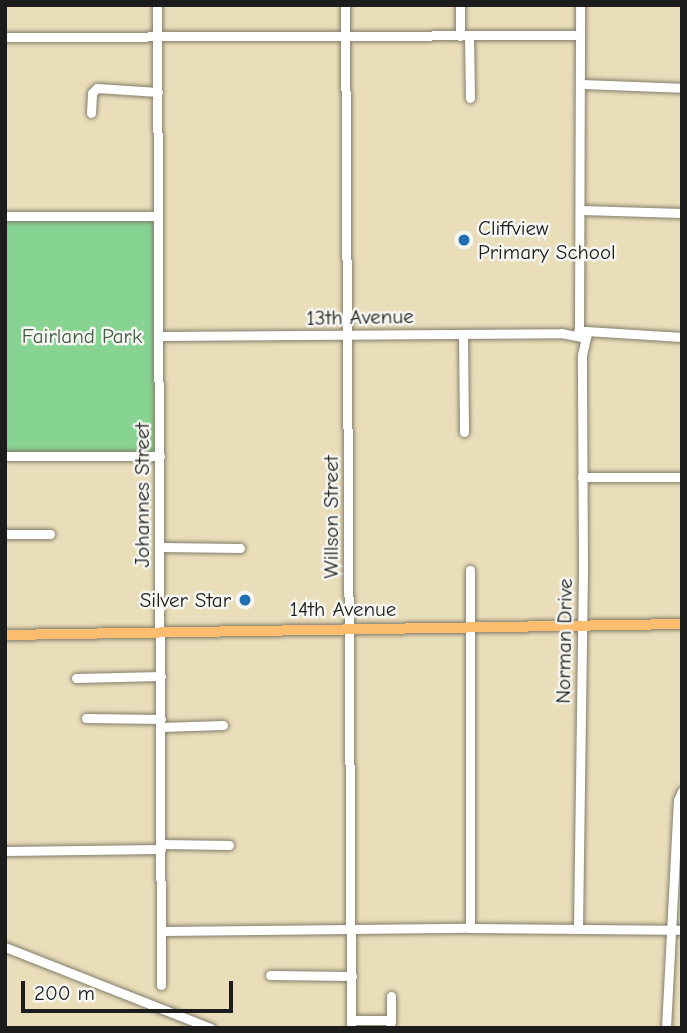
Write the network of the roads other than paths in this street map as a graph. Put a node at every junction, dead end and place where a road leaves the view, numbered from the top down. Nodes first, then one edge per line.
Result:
1 (157, 5) edge
2 (345, 5) edge
3 (460, 5) edge
4 (580, 5) edge
5 (580, 35) junction
6 (464, 36) junction
7 (5, 37) edge
8 (157, 37) junction
9 (345, 37) junction
10 (580, 84) junction
11 (682, 88) edge
12 (158, 92) junction
13 (470, 98) dead end
14 (91, 113) dead end
15 (581, 210) junction
16 (682, 213) edge
17 (5, 216) edge
18 (158, 216) junction
19 (582, 333) junction
20 (463, 334) junction
21 (347, 335) junction
22 (159, 336) junction
23 (682, 337) edge
24 (464, 432) dead end
25 (5, 456) edge
26 (160, 456) junction
27 (582, 477) junction
28 (682, 477) edge
29 (5, 534) edge
30 (50, 534) dead end
31 (160, 547) junction
32 (240, 548) dead end
33 (470, 570) dead end
34 (682, 624) edge
35 (582, 626) junction
36 (469, 627) junction
37 (348, 628) junction
38 (161, 632) junction
39 (5, 635) edge
40 (161, 676) junction
41 (76, 678) dead end
42 (86, 718) dead end
43 (161, 723) junction
44 (223, 725) dead end
45 (681, 791) edge
46 (229, 845) dead end
47 (161, 847) junction
48 (5, 851) edge
49 (470, 928) junction
50 (578, 928) junction
51 (353, 930) junction
52 (677, 930) edge
53 (162, 931) junction
54 (5, 947) edge
55 (270, 975) dead end
56 (352, 976) junction
57 (161, 985) dead end
58 (391, 996) dead end
59 (351, 1024) edge
60 (391, 1024) edge
61 (666, 1027) edge
62 (211, 1028) edge

1 - 8 street, Johannes Street
2 - 9 street, Willson Street
3 - 6 street
4 - 5 street, Norman Drive
5 - 6 street
5 - 10 street, Norman Drive
6 - 9 street
6 - 13 street
7 - 8 street
8 - 9 street
8 - 12 street, Johannes Street
9 - 21 street, Willson Street
10 - 11 street
10 - 15 street, Norman Drive
12 - 14 street
12 - 18 street, Johannes Street
15 - 16 street
15 - 19 street, Norman Drive
17 - 18 street
18 - 22 street, Johannes Street
19 - 20 street, 13th Avenue
19 - 23 street, 13th Avenue
19 - 27 street, Norman Drive
20 - 21 street, 13th Avenue
20 - 24 street
21 - 22 street, 13th Avenue
21 - 37 street, Willson Street
22 - 26 street, Johannes Street
25 - 26 street
26 - 31 street, Johannes Street
27 - 28 street
27 - 35 street, Norman Drive
29 - 30 street
31 - 32 street
31 - 38 street, Johannes Street
33 - 36 street
34 - 35 main road, 14th Avenue
35 - 36 main road, 14th Avenue
35 - 50 street, Norman Drive
36 - 37 main road, 14th Avenue
36 - 49 street
37 - 38 main road, 14th Avenue
37 - 51 street, Willson Street
38 - 39 main road, 14th Avenue
38 - 40 street, Johannes Street
40 - 41 street
40 - 43 street, Johannes Street
42 - 43 street
43 - 44 street
43 - 47 street, Johannes Street
45 - 52 street
46 - 47 street
47 - 48 street
47 - 53 street, Johannes Street
49 - 50 street
49 - 51 street
50 - 52 street
51 - 53 street
51 - 56 street, Willson Street
52 - 61 street
53 - 57 street, Johannes Street
54 - 62 street
55 - 56 street
56 - 59 street, Willson Street
58 - 60 street
59 - 60 street

